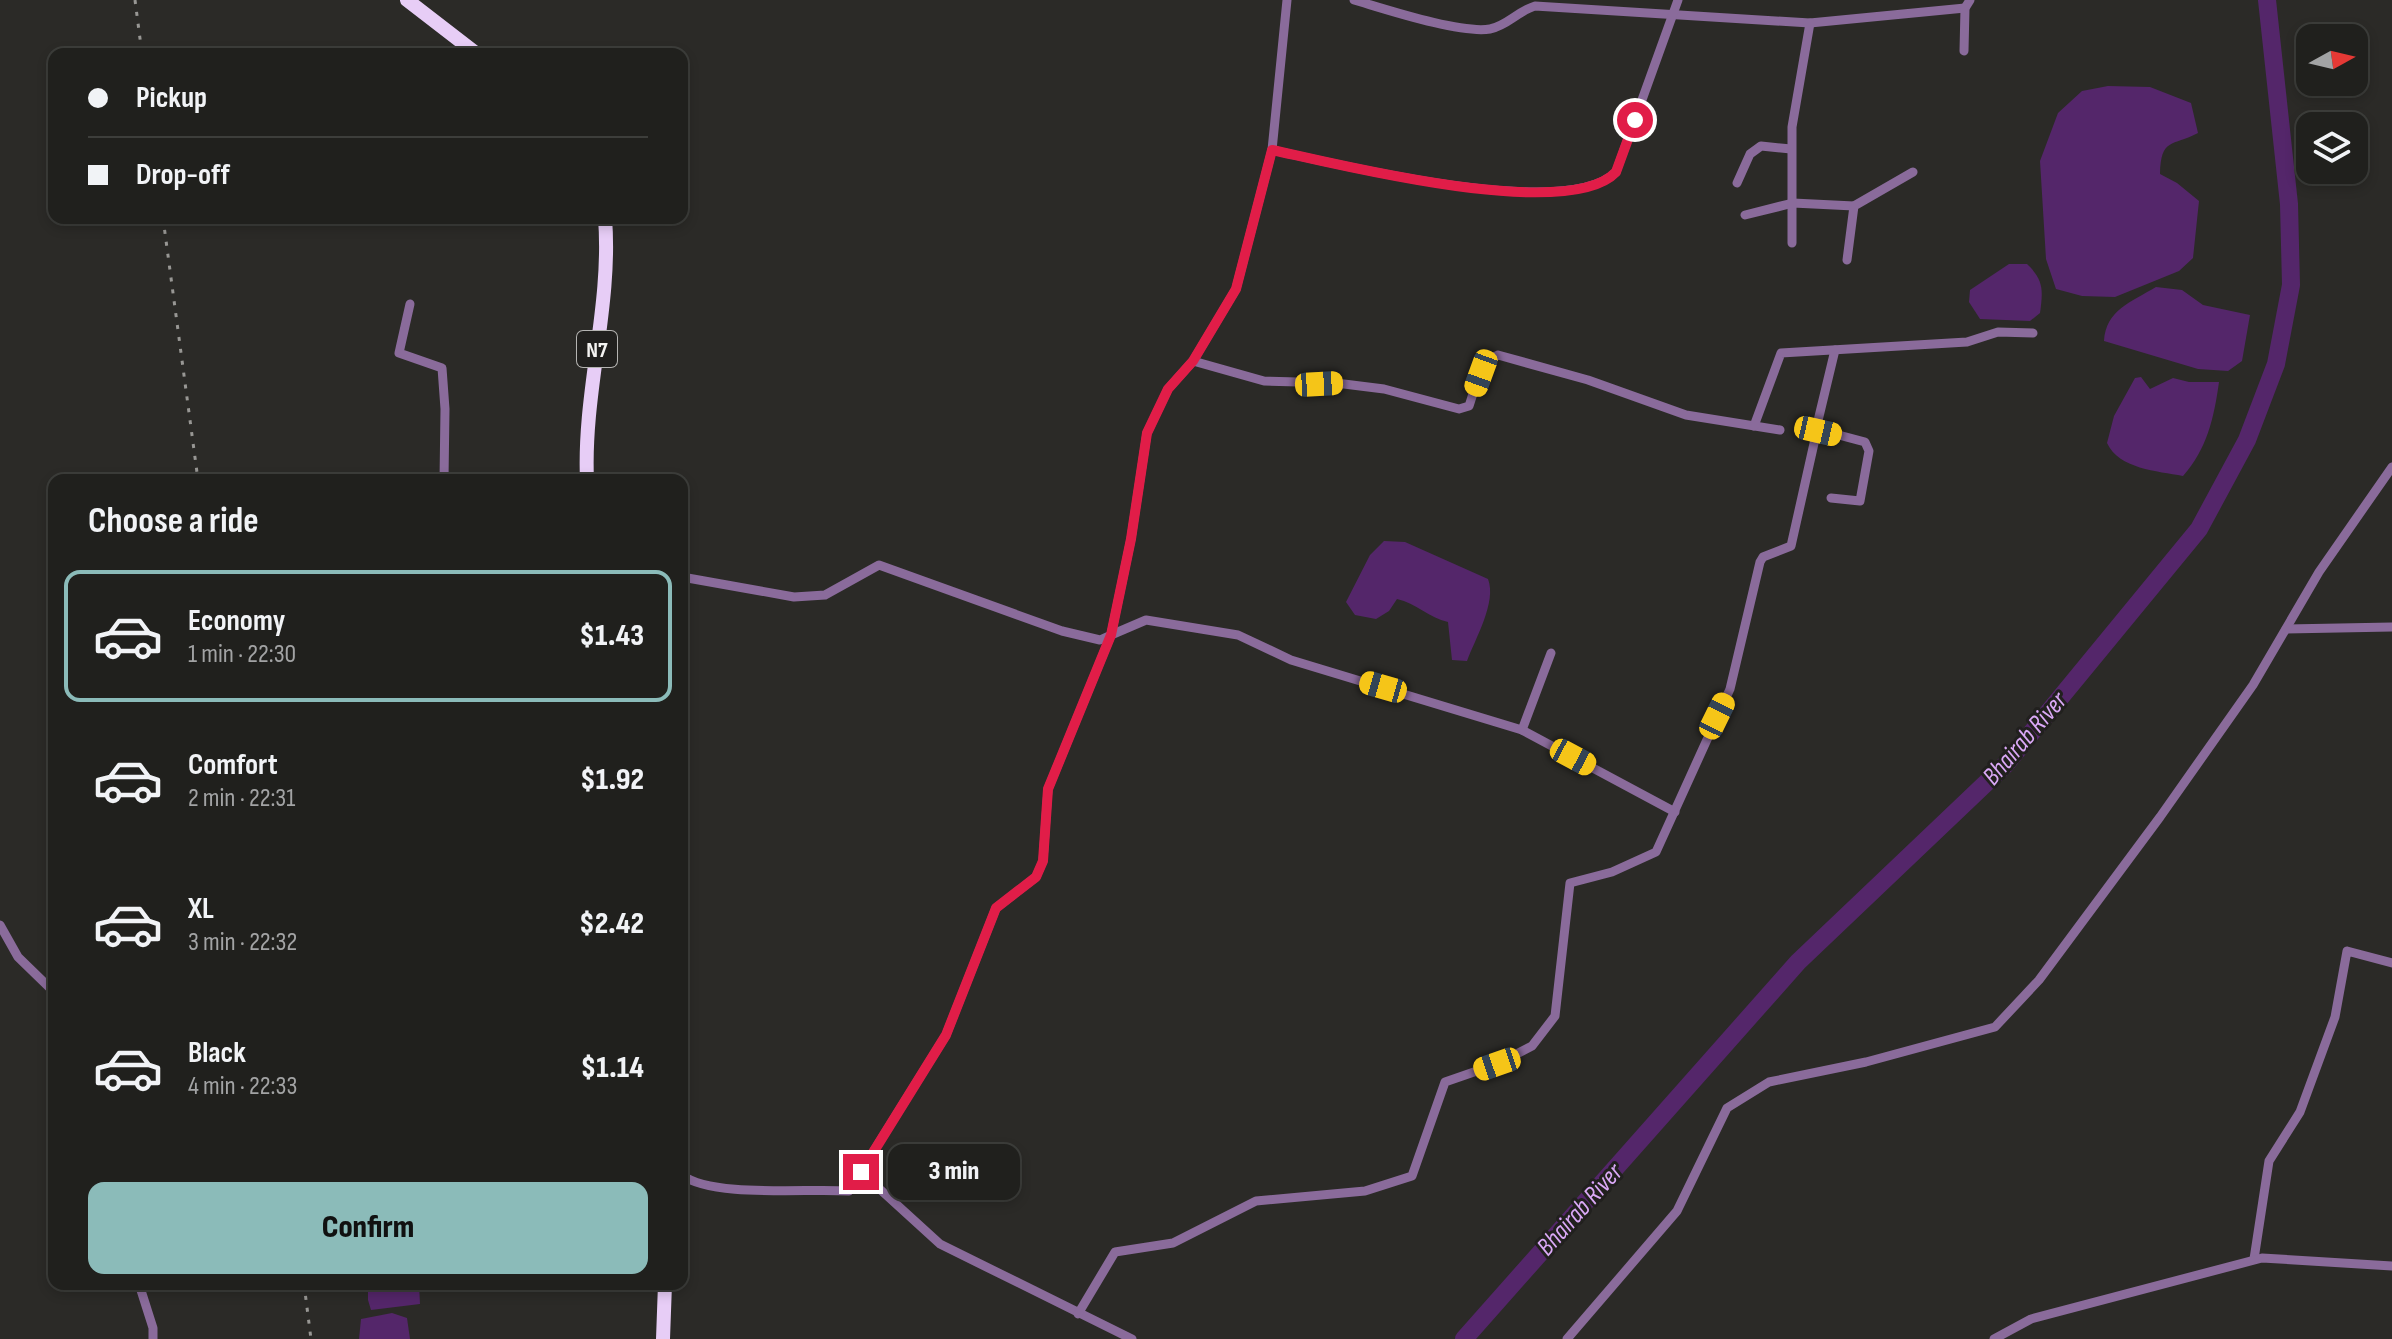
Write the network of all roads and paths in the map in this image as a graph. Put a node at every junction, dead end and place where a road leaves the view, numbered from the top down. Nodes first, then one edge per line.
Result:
1 (407, 0) edge
2 (1287, 0) edge
3 (1354, 0) edge
4 (1678, 0) edge
5 (1967, 4) edge
6 (1671, 16) junction
7 (1810, 23) junction
8 (469, 48) edge
9 (1964, 51) dead end
10 (1791, 149) junction
11 (1272, 150) junction
12 (1913, 172) dead end
13 (1737, 183) dead end
14 (1793, 203) junction
15 (1854, 206) junction
16 (1745, 215) dead end
17 (605, 224) edge
18 (1792, 243) dead end
19 (1847, 260) dead end
20 (410, 304) dead end
21 (2033, 333) dead end
22 (1835, 350) junction
23 (1193, 361) junction
24 (1754, 426) junction
25 (1780, 430) dead end
26 (1817, 430) junction
27 (2392, 467) edge
28 (444, 474) edge
29 (587, 474) edge
30 (1831, 498) dead end
31 (688, 578) edge
32 (2392, 627) edge
33 (2286, 629) junction
34 (1111, 635) junction
35 (1551, 653) dead end
36 (1522, 730) junction
37 (1675, 812) junction
38 (0, 925) edge
39 (2392, 963) edge
40 (48, 986) edge
41 (861, 1172) junction
42 (688, 1180) edge
43 (2254, 1259) junction
44 (2392, 1266) edge
45 (141, 1290) edge
46 (665, 1290) edge
47 (1078, 1314) junction
48 (153, 1339) edge
49 (663, 1339) edge
50 (1132, 1339) edge
51 (1567, 1339) edge
52 (1994, 1339) edge

1 - 8 highway
2 - 11 street
3 - 6 street
4 - 6 street
5 - 7 street
5 - 9 street
6 - 7 street
6 - 11 street
7 - 10 street
10 - 13 street
10 - 14 street
11 - 23 street
12 - 15 street
14 - 15 street
14 - 16 street
14 - 18 street
15 - 19 street
17 - 29 highway, N7
20 - 28 street
21 - 22 street
22 - 24 street
22 - 26 street
23 - 24 street
23 - 34 street
24 - 25 street
26 - 30 street
26 - 37 street
27 - 33 street
31 - 34 street
32 - 33 street
33 - 51 street
34 - 36 street
34 - 41 street
35 - 36 street
36 - 37 street
37 - 47 street
38 - 40 street
39 - 43 street
41 - 42 street
41 - 47 street
43 - 44 street
43 - 52 street
45 - 48 street
46 - 49 highway
47 - 50 street

